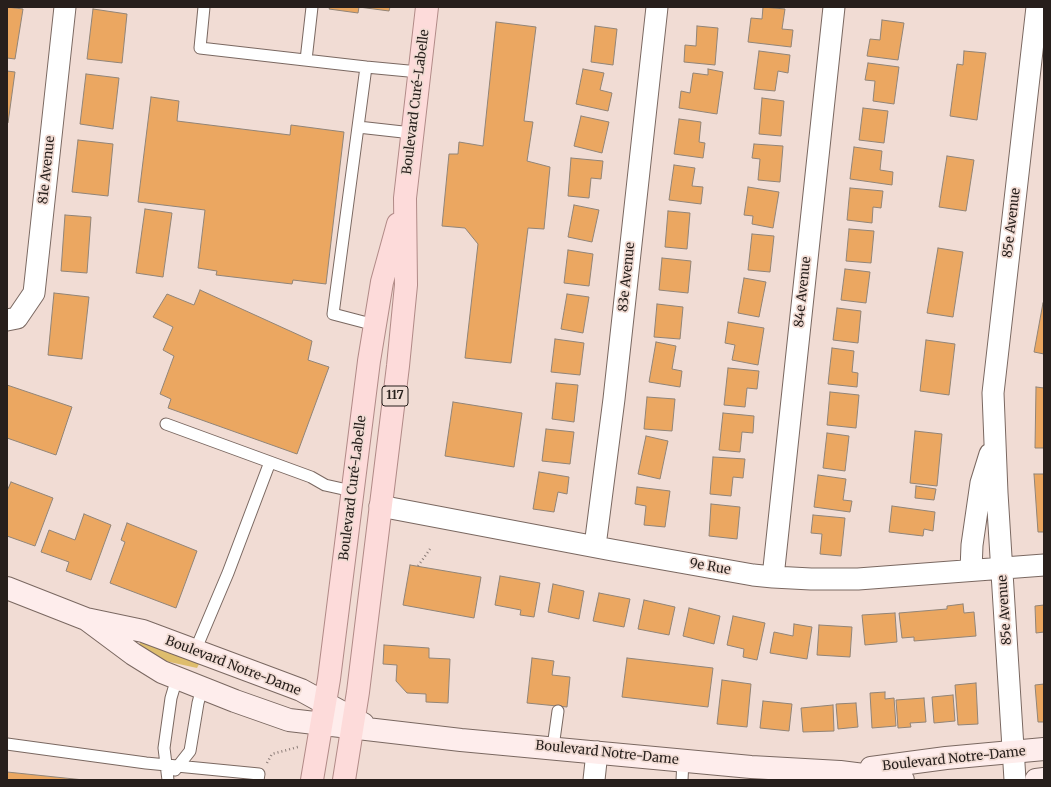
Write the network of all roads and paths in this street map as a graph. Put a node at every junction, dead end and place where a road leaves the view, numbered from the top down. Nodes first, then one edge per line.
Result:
1 (65, 7) edge
2 (204, 7) edge
3 (312, 7) edge
4 (427, 7) edge
5 (657, 7) edge
6 (834, 7) edge
7 (1037, 7) edge
8 (306, 60) junction
9 (366, 67) junction
10 (419, 72) junction
11 (358, 127) junction
12 (412, 133) junction
13 (405, 198) junction
14 (7, 320) edge
15 (375, 325) junction
16 (166, 424) dead end
17 (994, 440) junction
18 (270, 462) junction
19 (352, 491) junction
20 (380, 506) junction
21 (595, 546) junction
22 (430, 549) dead end
23 (1044, 564) edge
24 (418, 566) dead end
25 (1002, 568) junction
26 (971, 570) junction
27 (773, 577) junction
28 (7, 588) edge
29 (86, 619) junction
30 (195, 651) junction
31 (177, 678) junction
32 (202, 688) junction
33 (558, 711) dead end
34 (323, 714) junction
35 (361, 725) junction
36 (7, 744) edge
37 (302, 746) dead end
38 (554, 748) junction
39 (1044, 749) edge
40 (1014, 751) junction
41 (598, 752) junction
42 (166, 765) junction
43 (178, 766) junction
44 (682, 770) edge
45 (840, 772) junction
46 (258, 777) edge
47 (168, 779) edge
48 (1044, 779) edge
49 (312, 780) edge
50 (344, 780) edge
51 (594, 780) edge
52 (903, 780) edge
53 (1016, 780) edge
54 (1036, 780) edge

1 - 14 street, 81e Avenue
2 - 8 lane
3 - 8 lane
4 - 10 main road, Boulevard Curé-Labelle / 117
5 - 21 street, 83e Avenue
6 - 27 street, 84e Avenue
7 - 17 street, 85e Avenue
8 - 9 lane
9 - 10 lane
9 - 11 lane
10 - 12 main road, Boulevard Curé-Labelle / 117
11 - 12 lane
11 - 15 lane
12 - 13 main road, Boulevard Curé-Labelle / 117
13 - 15 main road, Boulevard Curé-Labelle / 117
13 - 20 main road, Boulevard Curé-Labelle / 117
15 - 19 main road, Boulevard Curé-Labelle / 117
16 - 18 lane
17 - 25 street, 85e Avenue
17 - 26 street, 85e Avenue
18 - 19 lane
18 - 30 lane
19 - 34 main road, Boulevard Curé-Labelle / 117
20 - 21 street, 9e Rue
20 - 35 main road, Boulevard Curé-Labelle / 117
21 - 27 street, 9e Rue
22 - 24 path
23 - 25 street, 9e Rue
25 - 26 street, 9e Rue
25 - 40 street, 85e Avenue
26 - 27 street, 9e Rue
28 - 29 street, Boulevard Notre-Dame
29 - 30 street, Boulevard Notre-Dame
29 - 31 street, Boulevard Notre-Dame
30 - 34 street, Boulevard Notre-Dame
31 - 32 street, Boulevard Notre-Dame
31 - 42 lane
32 - 34 street, Boulevard Notre-Dame
32 - 43 lane
33 - 38 lane
34 - 35 street, Boulevard Notre-Dame
34 - 49 main road, Boulevard Curé-Labelle / 117
35 - 38 street, Boulevard Notre-Dame
35 - 50 main road, Boulevard Curé-Labelle / 117
36 - 42 lane
37 - 46 path
38 - 41 street, Boulevard Notre-Dame
39 - 40 street, Boulevard Notre-Dame
40 - 45 street, Boulevard Notre-Dame
40 - 53 street, 85e Avenue
41 - 44 street, Boulevard Notre-Dame
41 - 51 street
42 - 43 lane
42 - 47 lane
43 - 46 lane
43 - 47 lane
44 - 45 street, Boulevard Notre-Dame
45 - 52 street, Boulevard Notre-Dame
48 - 54 street

